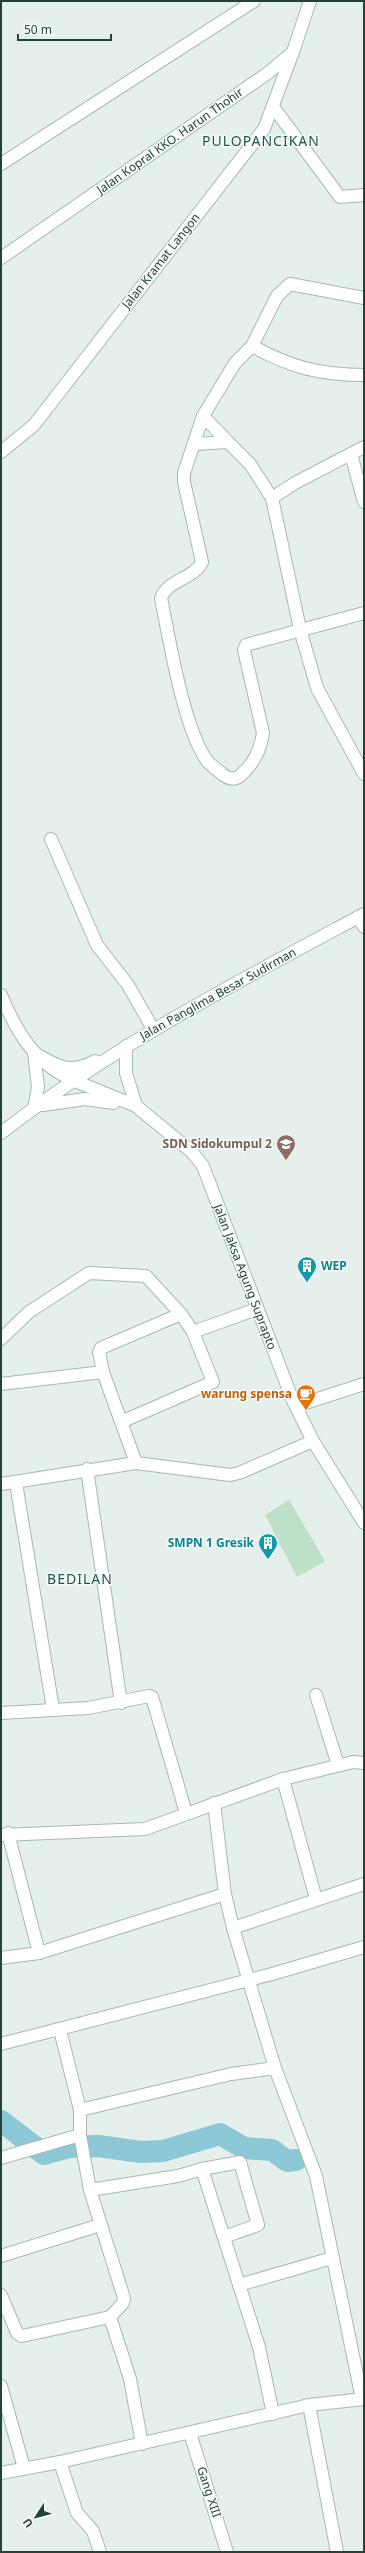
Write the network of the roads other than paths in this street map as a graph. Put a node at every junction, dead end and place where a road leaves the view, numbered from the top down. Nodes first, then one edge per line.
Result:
1 (254, 1) edge
2 (310, 1) edge
3 (293, 52) junction
4 (274, 108) junction
5 (1, 164) edge
6 (364, 195) edge
7 (1, 258) edge
8 (364, 298) edge
9 (252, 346) junction
10 (364, 375) edge
11 (203, 416) junction
12 (228, 442) junction
13 (195, 444) junction
14 (364, 447) edge
15 (1, 452) edge
16 (352, 454) junction
17 (272, 498) junction
18 (364, 502) edge
19 (364, 614) edge
20 (300, 629) junction
21 (364, 774) edge
22 (51, 840) dead end
23 (362, 919) edge
24 (1, 995) edge
25 (1, 1022) edge
26 (15, 1028) junction
27 (153, 1029) junction
28 (126, 1046) junction
29 (34, 1052) junction
30 (75, 1081) junction
31 (136, 1106) junction
32 (34, 1108) junction
33 (1, 1133) edge
34 (257, 1309) junction
35 (181, 1314) junction
36 (193, 1332) junction
37 (1, 1338) edge
38 (103, 1372) junction
39 (1, 1384) edge
40 (364, 1384) edge
41 (296, 1406) junction
42 (121, 1422) junction
43 (313, 1441) junction
44 (136, 1463) junction
45 (87, 1469) junction
46 (16, 1483) junction
47 (1, 1484) edge
48 (364, 1523) edge
49 (316, 1695) dead end
50 (121, 1703) junction
51 (53, 1709) junction
52 (1, 1713) edge
53 (364, 1763) edge
54 (338, 1765) junction
55 (283, 1779) junction
56 (214, 1803) junction
57 (186, 1813) junction
58 (4, 1834) edge
59 (364, 1884) edge
60 (225, 1894) junction
61 (316, 1899) junction
62 (233, 1928) junction
63 (364, 1947) edge
64 (39, 1953) junction
65 (1, 1958) edge
66 (248, 1980) junction
67 (60, 2030) junction
68 (1, 2044) edge
69 (274, 2068) junction
70 (80, 2110) junction
71 (81, 2136) junction
72 (1, 2158) edge
73 (202, 2169) junction
74 (90, 2190) junction
75 (100, 2225) junction
76 (224, 2237) junction
77 (1, 2256) edge
78 (332, 2258) junction
79 (239, 2285) junction
80 (1, 2294) edge
81 (110, 2317) junction
82 (1, 2386) edge
83 (363, 2399) edge
84 (309, 2405) junction
85 (274, 2414) junction
86 (190, 2433) junction
87 (142, 2444) junction
88 (60, 2462) junction
89 (24, 2468) junction
90 (1, 2473) edge
91 (223, 2551) edge
92 (100, 2552) edge
93 (337, 2552) edge

1 - 5 street
2 - 3 street
3 - 4 street, Jalan Kramat Langon
3 - 7 street, Jalan Kopral KKO. Harun Thohir
4 - 6 street
4 - 15 street, Jalan Kramat Langon
8 - 9 street
9 - 10 street
9 - 11 street
11 - 12 street
11 - 13 street
12 - 13 street
12 - 17 street
13 - 20 street
14 - 16 street
16 - 17 street
16 - 18 street
17 - 20 street
19 - 20 street
20 - 21 street
22 - 27 street
23 - 27 street, Jalan Panglima Besar Sudirman
24 - 26 street
25 - 26 street
26 - 29 street
27 - 28 street, Jalan Panglima Besar Sudirman
28 - 29 street
28 - 30 street, Jalan Panglima Besar Sudirman
28 - 31 street
29 - 30 street, Jalan Jaksa Agung Suprapto
29 - 32 street
30 - 31 street, Jalan Jaksa Agung Suprapto
30 - 32 street, Jalan Panglima Besar Sudirman
31 - 32 street
31 - 34 street, Jalan Jaksa Agung Suprapto
32 - 33 street, Jalan Panglima Besar Sudirman
34 - 36 street
34 - 41 street, Jalan Jaksa Agung Suprapto
35 - 36 street
35 - 37 street
35 - 38 street
36 - 42 street
38 - 39 street
38 - 42 street
40 - 41 street
41 - 43 street, Jalan Jaksa Agung Suprapto
42 - 44 street
43 - 44 street
43 - 48 street, Jalan Jaksa Agung Suprapto
44 - 45 street
45 - 46 street
45 - 50 street
46 - 47 street
46 - 51 street
49 - 54 street
50 - 51 street
50 - 57 street
51 - 52 street
53 - 54 street
54 - 55 street
55 - 56 street
55 - 61 street
56 - 57 street
56 - 60 street
57 - 58 street
58 - 64 street
59 - 61 street
60 - 62 street
60 - 64 street
61 - 62 street
62 - 66 street
63 - 66 street
64 - 65 street
66 - 67 street
66 - 69 street
67 - 68 street
67 - 70 street
69 - 70 street
69 - 78 street
70 - 71 street
71 - 72 street
71 - 74 street
73 - 74 street
73 - 76 street
73 - 76 street
74 - 75 street
75 - 77 street
75 - 81 street
76 - 79 street
78 - 79 street
78 - 83 street
79 - 85 street
80 - 81 street
81 - 87 street
82 - 89 street
83 - 84 street
84 - 85 street
84 - 93 street
85 - 86 street
86 - 87 street
86 - 91 street, Gang XIII
87 - 88 street
88 - 89 street
88 - 92 street
89 - 90 street

